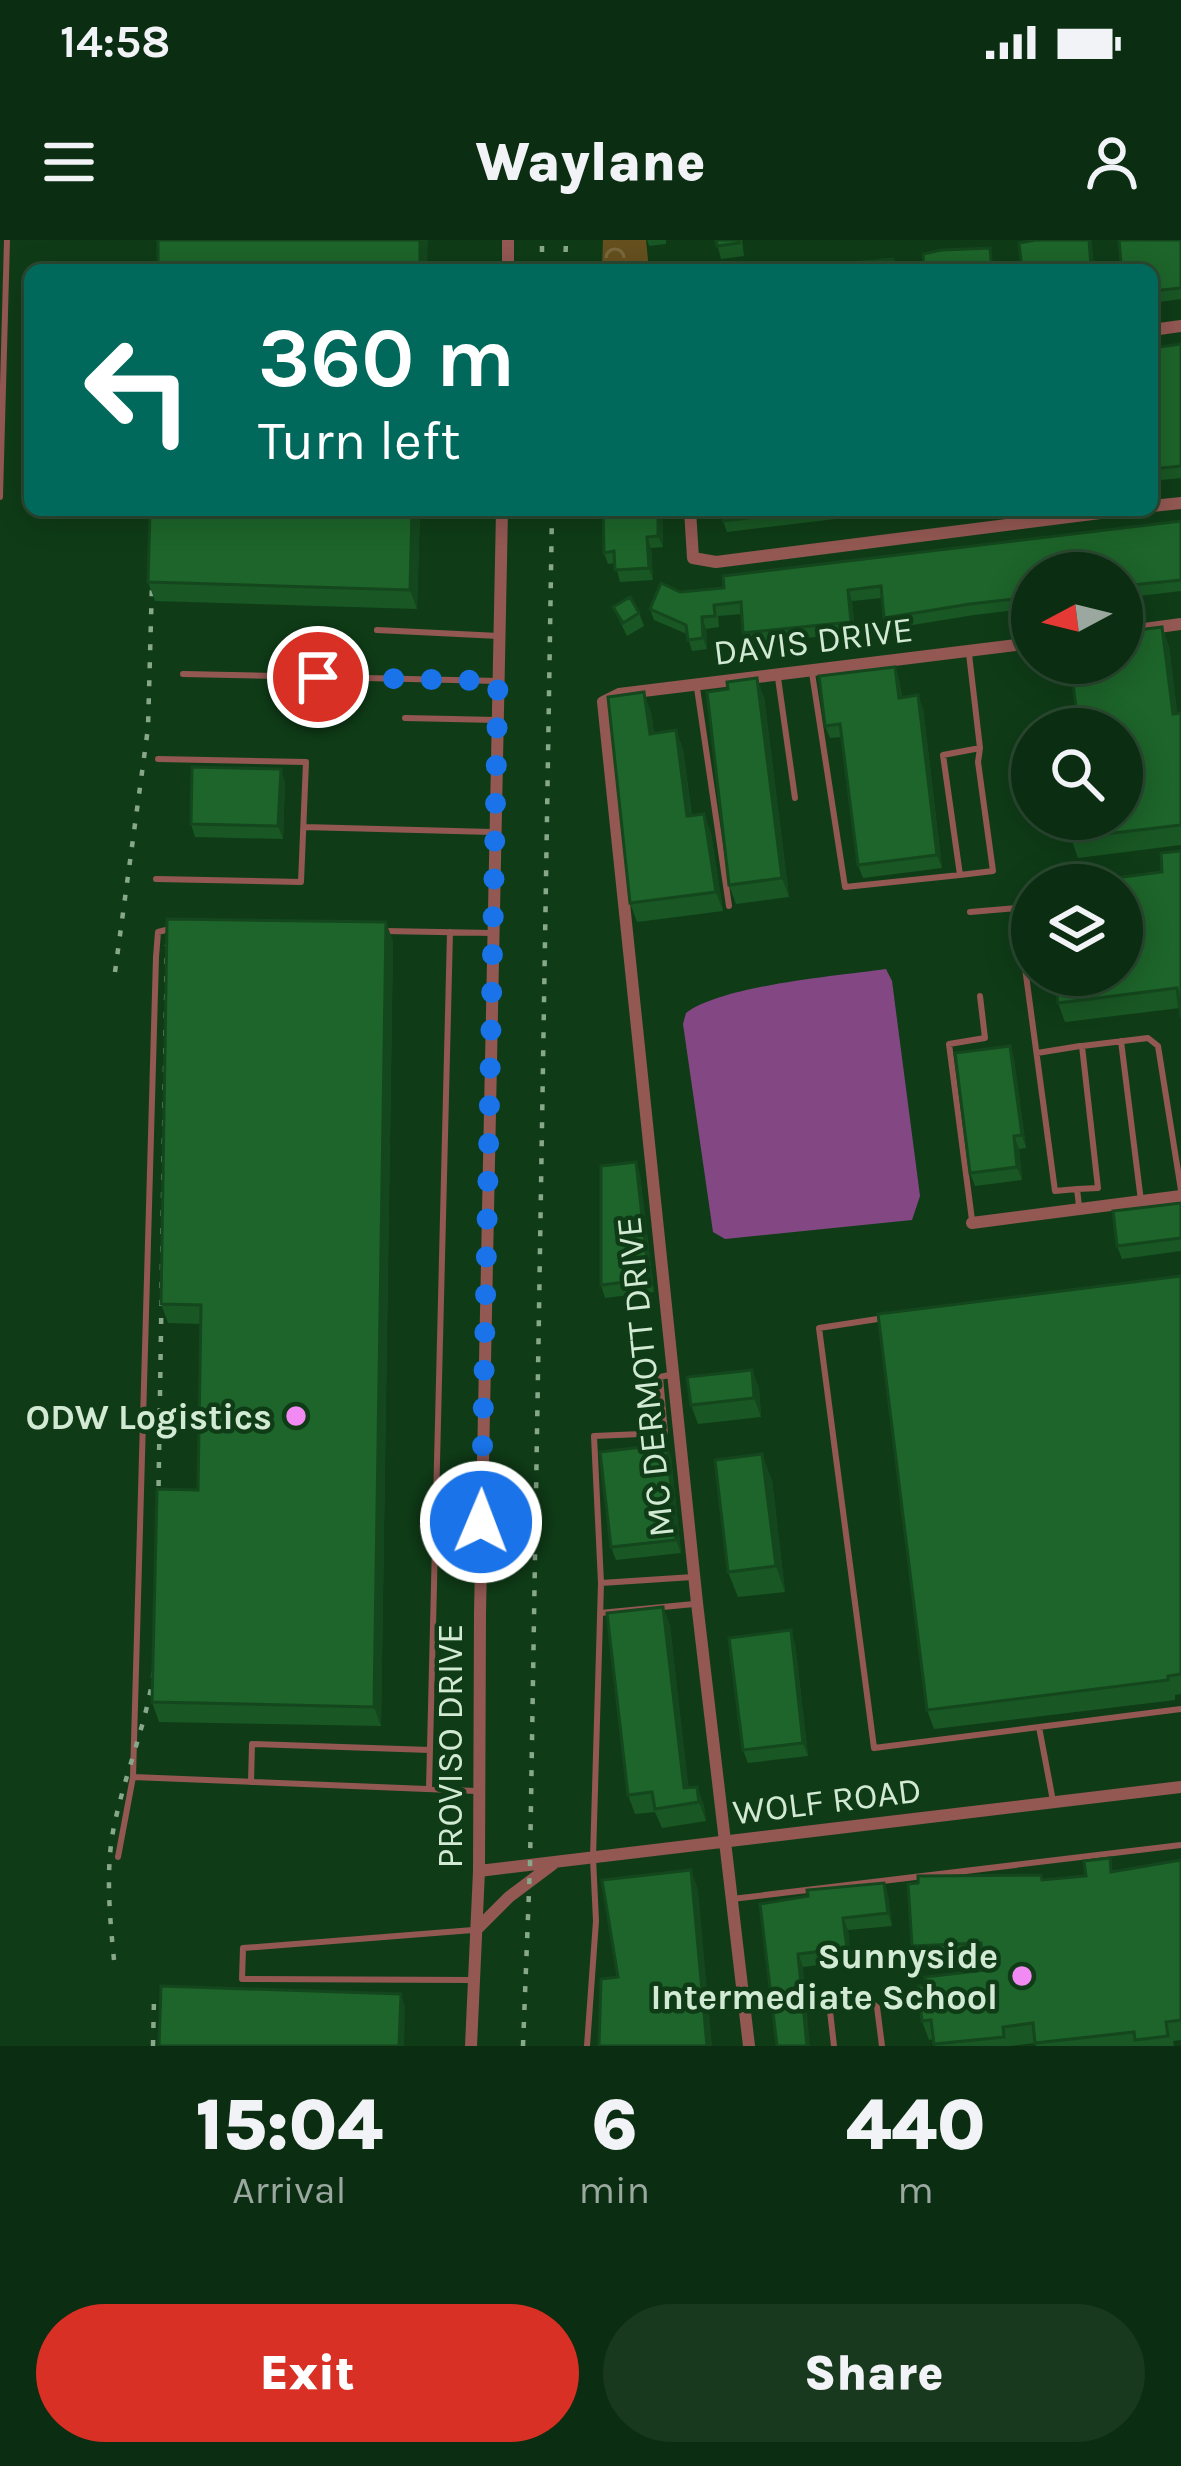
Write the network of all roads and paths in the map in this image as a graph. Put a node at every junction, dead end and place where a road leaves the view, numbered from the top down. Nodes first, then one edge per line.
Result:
1 (7, 240) edge
2 (0, 497) edge
3 (502, 516) edge
4 (690, 516) edge
5 (1077, 516) edge
6 (1181, 625) edge
7 (377, 630) dead end
8 (1143, 630) edge
9 (499, 636) junction
10 (1011, 646) edge
11 (968, 651) junction
12 (812, 670) junction
13 (184, 674) dead end
14 (778, 674) junction
15 (498, 681) junction
16 (696, 684) junction
17 (603, 702) joint
18 (405, 718) dead end
19 (497, 720) junction
20 (980, 748) junction
21 (158, 759) dead end
22 (795, 797) dead end
23 (304, 827) junction
24 (494, 832) junction
25 (959, 875) junction
26 (156, 879) dead end
27 (729, 906) dead end
28 (970, 912) dead end
29 (177, 927) edge
30 (382, 931) edge
31 (450, 932) junction
32 (492, 933) junction
33 (980, 996) dead end
34 (1121, 1041) junction
35 (1082, 1046) junction
36 (1036, 1053) junction
37 (1181, 1105) edge
38 (1168, 1106) junction
39 (1078, 1189) junction
40 (1181, 1193) edge
41 (1141, 1201) junction
42 (1079, 1209) junction
43 (972, 1223) joint
44 (886, 1318) edge
45 (674, 1374) junction
46 (695, 1576) junction
47 (601, 1583) junction
48 (698, 1603) junction
49 (598, 1613) junction
50 (1181, 1709) edge
51 (1039, 1727) junction
52 (430, 1750) junction
53 (133, 1777) junction
54 (251, 1782) junction
55 (1181, 1787) edge
56 (429, 1789) junction
57 (479, 1791) junction
58 (1054, 1804) junction
59 (725, 1842) junction
60 (1181, 1845) edge
61 (118, 1857) dead end
62 (593, 1858) junction
63 (554, 1862) junction
64 (479, 1871) junction
65 (733, 1899) junction
66 (477, 1930) junction
67 (475, 1980) junction
68 (471, 2046) edge
69 (587, 2046) edge
70 (749, 2046) edge
71 (834, 2046) edge
72 (882, 2046) edge

1 - 2 lane
3 - 9 street, PROVISO DRIVE
4 - 5 street
6 - 8 street
7 - 9 lane
9 - 15 street, PROVISO DRIVE
10 - 11 street, DAVIS DRIVE
11 - 12 street, DAVIS DRIVE
11 - 20 lane
12 - 14 street, DAVIS DRIVE
12 - 25 lane
13 - 15 lane
14 - 16 street, DAVIS DRIVE
14 - 22 lane
15 - 19 street, PROVISO DRIVE
16 - 17 street, DAVIS DRIVE
16 - 27 lane
17 - 45 street, MC DERMOTT DRIVE
18 - 19 lane
19 - 24 street, PROVISO DRIVE
20 - 25 lane
20 - 25 lane
21 - 23 lane
23 - 24 lane
23 - 26 lane
24 - 32 street, PROVISO DRIVE
28 - 36 lane
29 - 53 lane
30 - 31 lane
31 - 32 lane
31 - 52 lane
32 - 57 street, PROVISO DRIVE
33 - 43 lane
34 - 35 lane
34 - 38 lane
34 - 41 lane
35 - 36 lane
35 - 39 lane
36 - 39 lane
37 - 38 lane
38 - 40 lane
39 - 42 lane
40 - 41 street
41 - 42 street
42 - 43 street
44 - 51 lane
45 - 46 street, MC DERMOTT DRIVE
45 - 47 lane
46 - 47 lane
46 - 48 street, MC DERMOTT DRIVE
47 - 49 lane
48 - 49 lane
48 - 59 street, MC DERMOTT DRIVE
49 - 62 lane
50 - 51 lane
51 - 58 lane
52 - 54 lane
52 - 56 lane
53 - 54 lane
53 - 61 lane
54 - 56 lane
55 - 58 street, WOLF ROAD
56 - 57 lane
57 - 64 street, PROVISO DRIVE
58 - 59 street, WOLF ROAD
59 - 62 street, WOLF ROAD
59 - 65 street, MC DERMOTT DRIVE
60 - 65 lane
62 - 63 street, WOLF ROAD
62 - 69 lane
63 - 64 street, WOLF ROAD
63 - 66 street
64 - 66 street, PROVISO DRIVE
65 - 70 street, MC DERMOTT DRIVE
66 - 67 street, PROVISO DRIVE
66 - 67 lane
67 - 68 street, PROVISO DRIVE
71 - 72 lane

